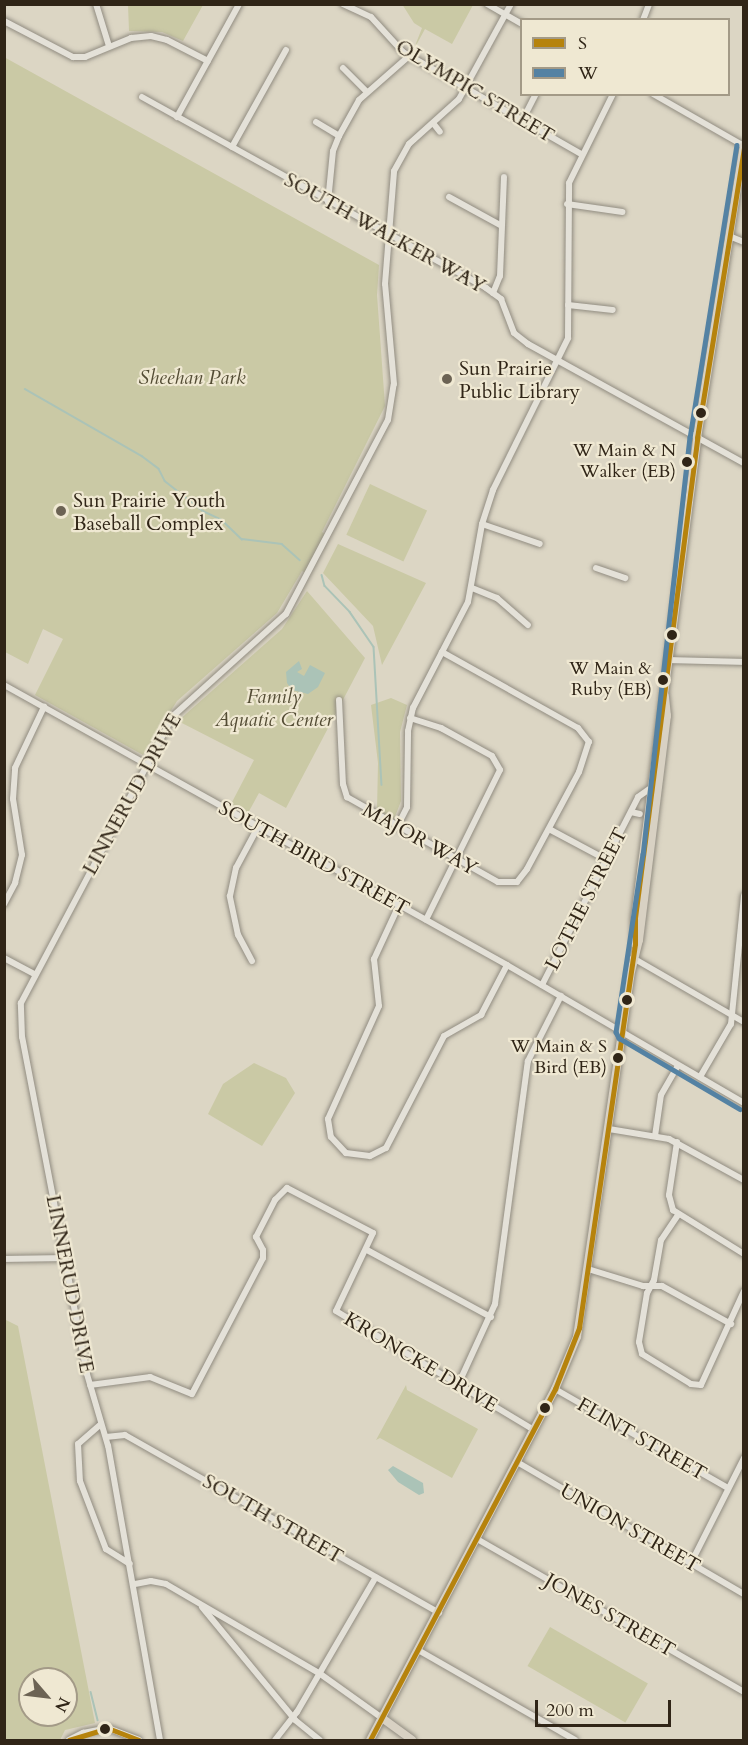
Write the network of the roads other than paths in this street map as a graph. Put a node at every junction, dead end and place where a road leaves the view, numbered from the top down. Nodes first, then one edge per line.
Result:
1 (96, 4) edge
2 (239, 4) edge
3 (343, 4) edge
4 (367, 4) edge
5 (487, 4) edge
6 (511, 4) edge
7 (362, 13) junction
8 (505, 15) junction
9 (4, 21) edge
10 (520, 23) edge
11 (109, 46) junction
12 (286, 50) dead end
13 (409, 56) junction
14 (208, 61) junction
15 (343, 68) dead end
16 (466, 87) junction
17 (367, 92) junction
18 (535, 96) edge
19 (612, 96) edge
20 (656, 96) edge
21 (142, 97) dead end
22 (177, 117) junction
23 (522, 121) junction
24 (316, 122) dead end
25 (433, 123) junction
26 (440, 132) dead end
27 (339, 136) junction
28 (744, 146) edge
29 (232, 147) junction
30 (581, 154) junction
31 (504, 177) dead end
32 (449, 197) dead end
33 (328, 202) junction
34 (567, 204) junction
35 (622, 212) dead end
36 (500, 225) junction
37 (388, 234) junction
38 (729, 236) junction
39 (744, 242) edge
40 (493, 292) junction
41 (568, 305) junction
42 (613, 310) dead end
43 (558, 362) junction
44 (698, 438) junction
45 (744, 463) edge
46 (482, 524) junction
47 (540, 544) dead end
48 (596, 568) dead end
49 (625, 578) dead end
50 (472, 588) junction
51 (528, 625) dead end
52 (442, 652) junction
53 (670, 660) junction
54 (744, 662) edge
55 (4, 685) edge
56 (665, 696) junction
57 (339, 700) dead end
58 (44, 707) junction
59 (410, 718) junction
60 (147, 764) junction
61 (651, 788) junction
62 (631, 812) junction
63 (640, 814) dead end
64 (258, 827) junction
65 (398, 827) junction
66 (549, 829) junction
67 (457, 860) junction
68 (607, 860) junction
69 (744, 896) edge
70 (4, 904) edge
71 (399, 905) junction
72 (743, 906) edge
73 (426, 920) junction
74 (635, 945) junction
75 (4, 958) edge
76 (633, 958) junction
77 (252, 961) dead end
78 (507, 965) junction
79 (34, 974) junction
80 (542, 985) junction
81 (561, 996) junction
82 (732, 1015) junction
83 (744, 1022) edge
84 (623, 1032) junction
85 (678, 1065) junction
86 (700, 1077) junction
87 (744, 1103) edge
88 (609, 1129) junction
89 (655, 1136) junction
90 (677, 1142) junction
91 (744, 1180) edge
92 (678, 1215) junction
93 (367, 1250) junction
94 (744, 1254) edge
95 (64, 1258) junction
96 (4, 1259) edge
97 (588, 1269) junction
98 (651, 1286) junction
99 (744, 1291) edge
100 (491, 1317) junction
101 (731, 1324) junction
102 (90, 1385) junction
103 (458, 1385) junction
104 (555, 1389) junction
105 (101, 1424) junction
106 (534, 1430) junction
107 (106, 1437) junction
108 (744, 1458) edge
109 (517, 1462) junction
110 (728, 1488) junction
111 (477, 1539) junction
112 (691, 1563) junction
113 (130, 1564) junction
114 (376, 1577) junction
115 (135, 1584) junction
116 (744, 1593) edge
117 (200, 1604) junction
118 (439, 1612) junction
119 (418, 1650) junction
120 (319, 1673) junction
121 (744, 1692) edge
122 (293, 1718) junction
123 (382, 1718) junction
124 (71, 1739) edge
125 (139, 1740) edge
126 (159, 1740) edge
127 (275, 1740) edge
128 (320, 1740) edge
129 (370, 1740) edge
130 (412, 1740) edge
131 (575, 1740) edge

1 - 11 street
2 - 14 street
3 - 7 street, OLYMPIC STREET
4 - 7 street
5 - 8 street
6 - 8 street, LINNERUD DRIVE
7 - 13 street, OLYMPIC STREET
8 - 10 street
8 - 16 street, LINNERUD DRIVE
9 - 11 street
11 - 14 street
12 - 29 street
13 - 16 street, OLYMPIC STREET
13 - 17 street
14 - 22 street
15 - 17 street
16 - 23 street, OLYMPIC STREET
16 - 25 street, LINNERUD DRIVE
17 - 27 street
18 - 23 street
19 - 30 street
20 - 28 street
21 - 22 street, SOUTH WALKER WAY
22 - 29 street, SOUTH WALKER WAY
23 - 30 street, OLYMPIC STREET
24 - 27 street
25 - 26 street
25 - 37 street, LINNERUD DRIVE
27 - 33 street
28 - 38 main road
29 - 33 street, SOUTH WALKER WAY
30 - 34 street
31 - 36 street
32 - 36 street
33 - 37 street, SOUTH WALKER WAY
34 - 35 street
34 - 41 street
36 - 40 street
37 - 40 street, SOUTH WALKER WAY
37 - 60 street, LINNERUD DRIVE
38 - 39 street
38 - 44 main road
40 - 43 street, SOUTH WALKER WAY
41 - 42 street
41 - 43 street
43 - 44 street, SOUTH WALKER WAY
43 - 46 street
44 - 45 street, SOUTH WALKER WAY
44 - 53 main road
46 - 47 street
46 - 50 street
48 - 49 street
50 - 51 street
50 - 52 street
52 - 59 street
52 - 66 street
53 - 54 street
53 - 56 main road
55 - 58 street, SOUTH BIRD STREET
56 - 61 main road
56 - 74 main road
57 - 65 street, MAJOR WAY
58 - 60 street, SOUTH BIRD STREET
58 - 70 street
59 - 65 street
59 - 67 street
60 - 64 street, SOUTH BIRD STREET
60 - 79 street, LINNERUD DRIVE
61 - 62 street, LOTHE STREET
61 - 74 main road
62 - 63 street, LOTHE STREET
62 - 68 street, LOTHE STREET
64 - 71 street, SOUTH BIRD STREET
64 - 77 street
65 - 67 street, MAJOR WAY
66 - 67 street, MAJOR WAY
66 - 68 street
67 - 73 street
68 - 80 street, LOTHE STREET
69 - 72 street
71 - 73 street, SOUTH BIRD STREET
71 - 78 street
72 - 82 street
73 - 78 street, SOUTH BIRD STREET
74 - 76 main road
75 - 79 street
76 - 82 street
76 - 84 main road
78 - 80 street, SOUTH BIRD STREET
79 - 95 street, LINNERUD DRIVE
80 - 81 street, SOUTH BIRD STREET
81 - 84 street, SOUTH BIRD STREET
81 - 100 street
82 - 83 street
82 - 86 street
84 - 85 street, SOUTH BIRD STREET
84 - 88 main road
85 - 86 street, SOUTH BIRD STREET
85 - 89 street
86 - 87 street, SOUTH BIRD STREET
88 - 89 street
88 - 97 main road
89 - 90 street
90 - 91 street
90 - 92 street
92 - 94 street
92 - 98 street
93 - 100 street
93 - 102 street
93 - 103 street, KRONCKE DRIVE
95 - 96 street
95 - 102 street, LINNERUD DRIVE
97 - 98 street
97 - 104 main road
98 - 101 street
98 - 101 street
99 - 101 street
100 - 103 street
102 - 105 street, LINNERUD DRIVE
103 - 106 street, KRONCKE DRIVE
104 - 106 main road
104 - 110 street, FLINT STREET
105 - 107 street, LINNERUD DRIVE
105 - 113 street
106 - 109 main road
107 - 113 street, LINNERUD DRIVE
107 - 114 street, SOUTH STREET
108 - 110 street
109 - 111 main road
109 - 112 street, UNION STREET
110 - 112 street
111 - 118 main road
111 - 121 street, JONES STREET
112 - 116 street, UNION STREET
113 - 115 street, LINNERUD DRIVE
114 - 118 street, SOUTH STREET
114 - 120 street
115 - 117 street
115 - 126 street, LINNERUD DRIVE
117 - 120 street
117 - 122 street
118 - 119 main road
119 - 123 main road
119 - 131 street
120 - 122 street
120 - 123 street
122 - 127 street
122 - 128 street
123 - 129 main road
123 - 130 main road
124 - 125 street

